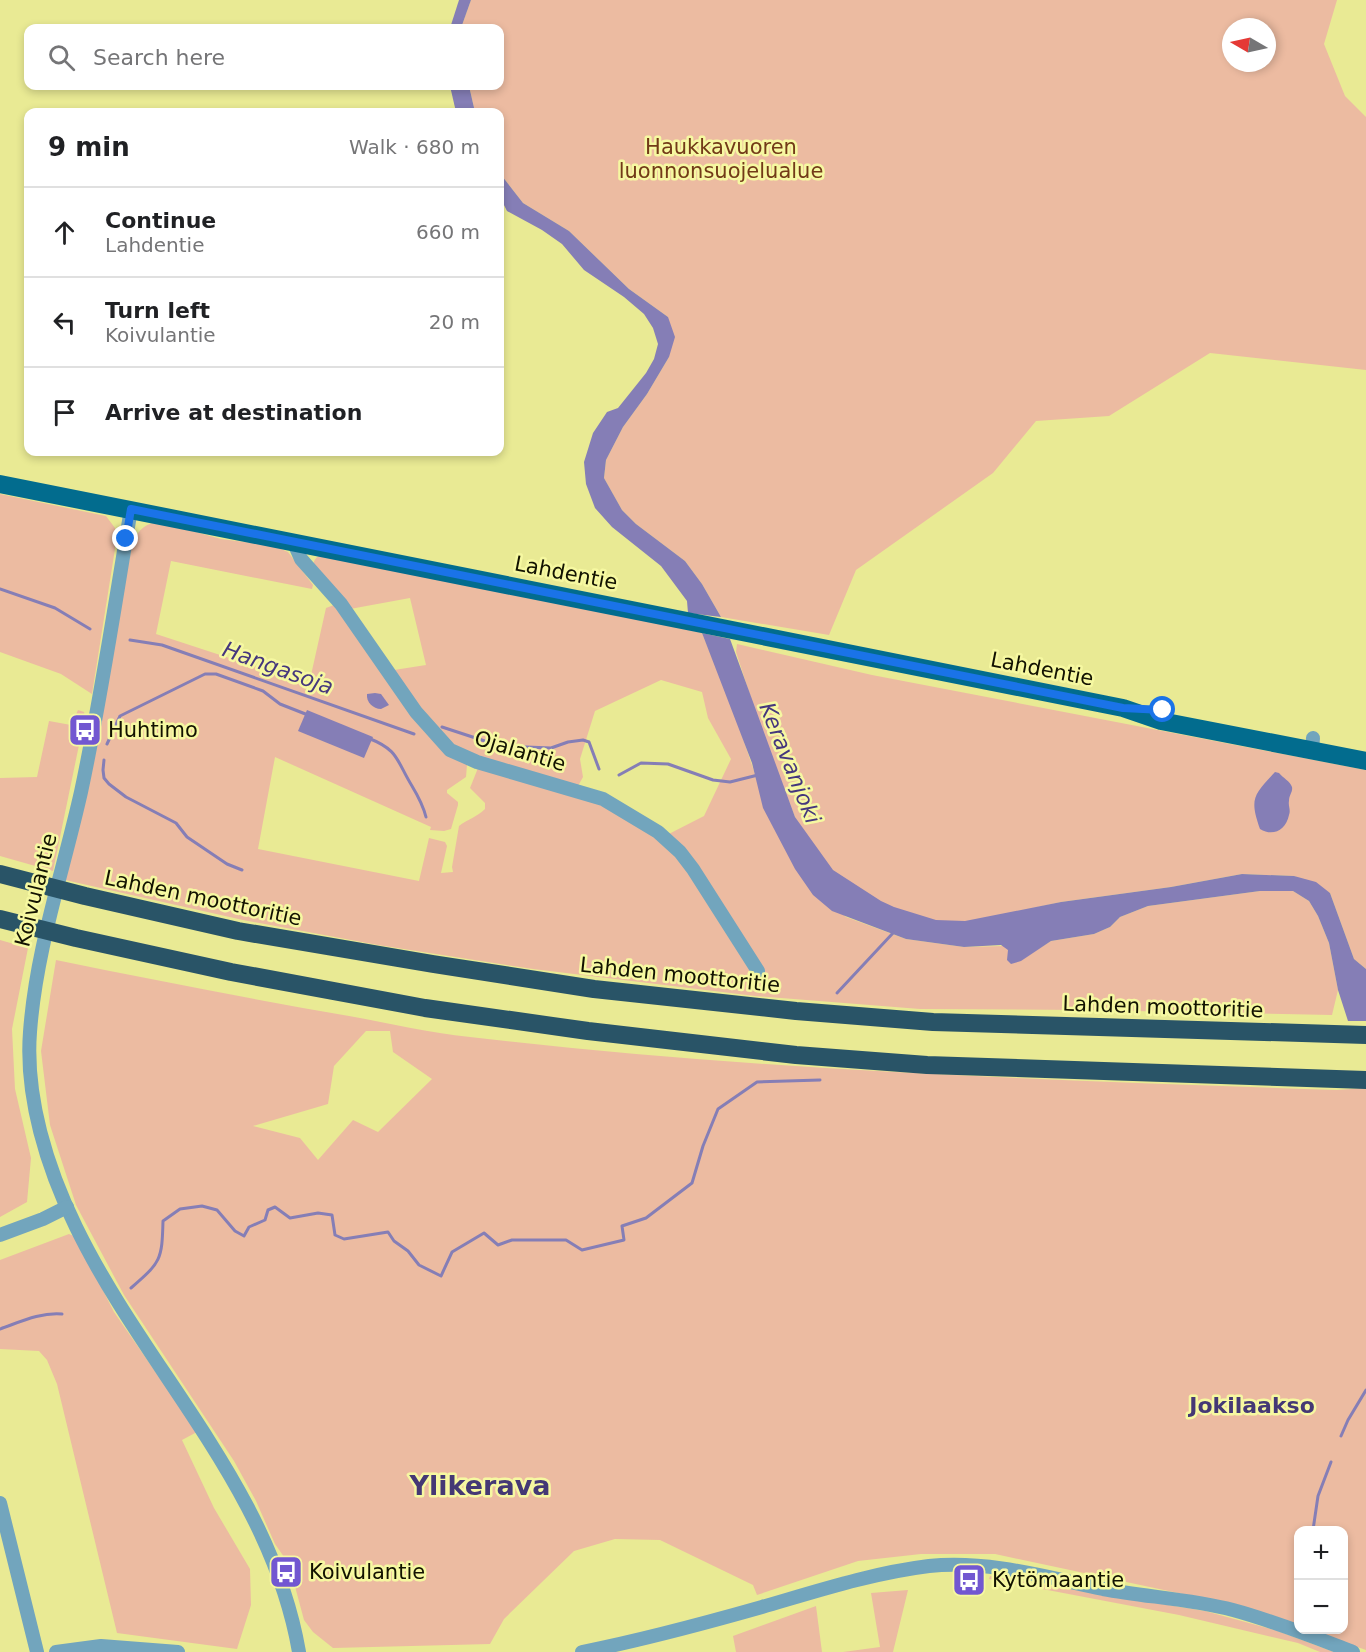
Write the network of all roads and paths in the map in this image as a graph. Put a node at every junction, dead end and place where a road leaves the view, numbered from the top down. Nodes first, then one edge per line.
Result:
1 (0, 483) edge
2 (131, 509) junction
3 (293, 541) junction
4 (1312, 744) junction
5 (1366, 749) edge
6 (1366, 761) edge
7 (0, 874) edge
8 (0, 919) edge
9 (758, 971) dead end
10 (1366, 1035) edge
11 (1359, 1080) edge
12 (67, 1207) junction
13 (0, 1235) edge
14 (0, 1503) edge
15 (38, 1652) edge
16 (56, 1652) edge
17 (178, 1652) edge
18 (299, 1652) edge
19 (582, 1652) edge
20 (1353, 1652) edge

1 - 2 main road, Lahdentie
2 - 3 main road, Lahdentie
2 - 12 street, Koivulantie
3 - 4 main road, Lahdentie
3 - 9 street, Ojalantie
4 - 5 main road, Lahdentie
4 - 6 main road, Lahdentie
7 - 10 highway, Lahden moottoritie
8 - 11 highway
12 - 13 street
12 - 18 street, Koivulantie
14 - 15 street
16 - 17 street
19 - 20 street

